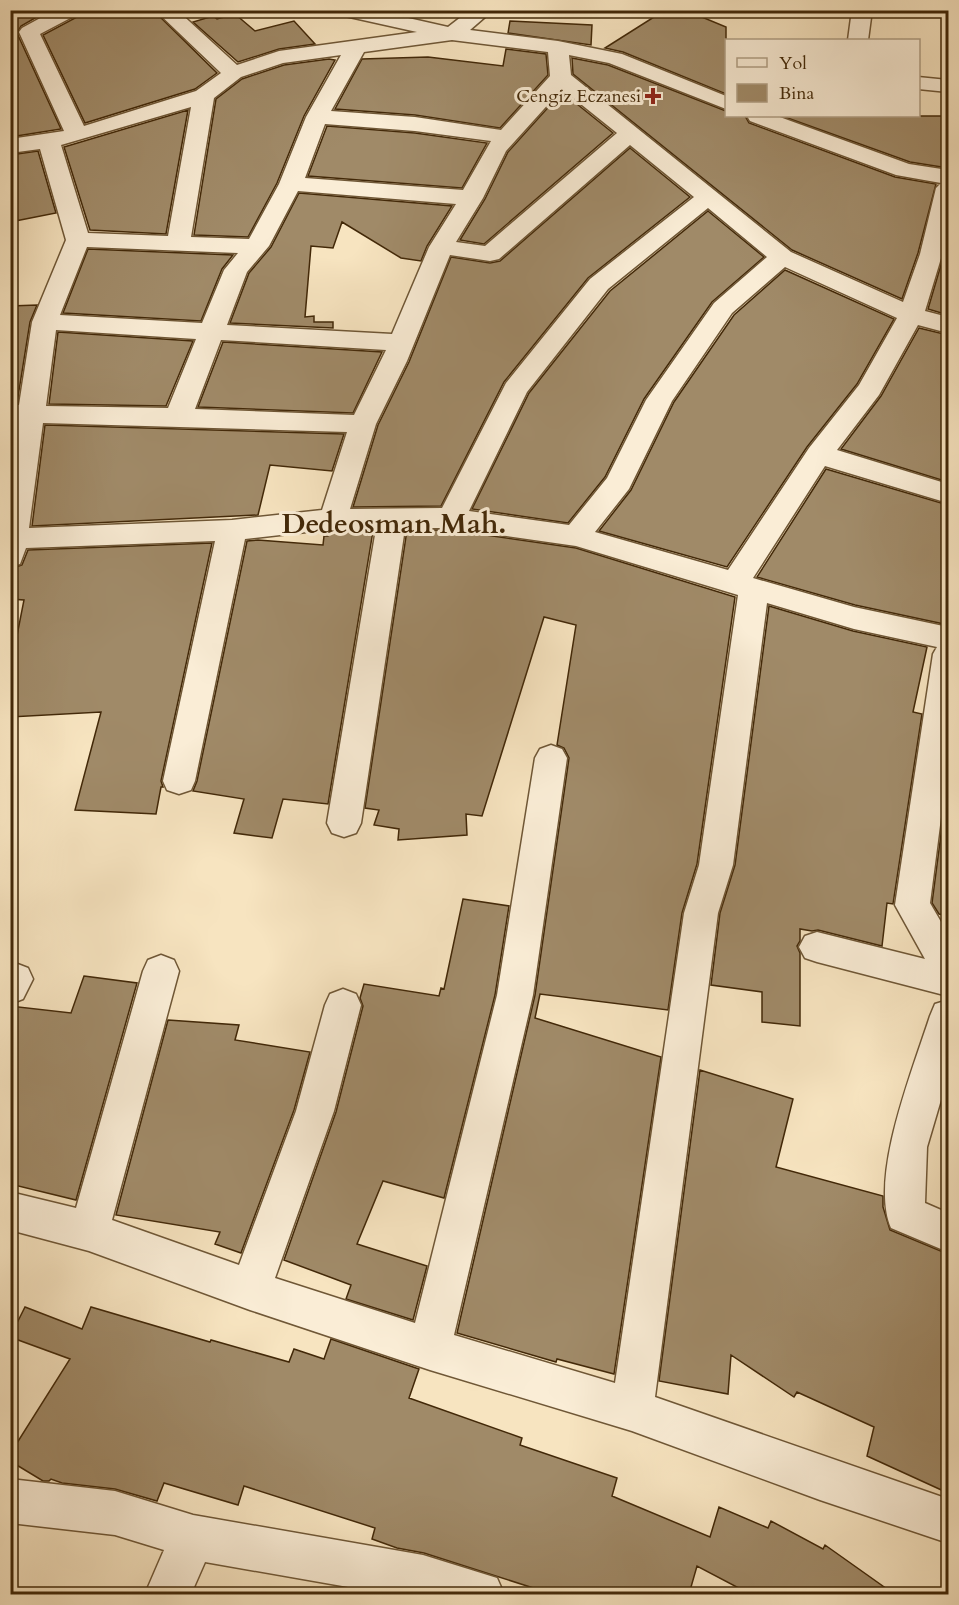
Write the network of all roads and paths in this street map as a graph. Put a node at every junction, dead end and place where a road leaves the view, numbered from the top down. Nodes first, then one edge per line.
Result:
1 (72, 10) edge
2 (165, 10) edge
3 (343, 10) edge
4 (483, 10) edge
5 (862, 10) edge
6 (452, 34) junction
7 (858, 39) edge
8 (357, 45) junction
9 (558, 47) junction
10 (234, 73) junction
11 (561, 76) junction
12 (920, 83) edge
13 (948, 86) edge
14 (204, 96) junction
15 (725, 103) edge
16 (317, 117) junction
17 (760, 117) edge
18 (816, 117) edge
19 (800, 133) junction
20 (629, 134) junction
21 (76, 135) junction
22 (507, 136) junction
23 (49, 141) junction
24 (10, 146) edge
25 (948, 177) edge
26 (291, 184) junction
27 (948, 188) edge
28 (709, 196) junction
29 (471, 198) junction
30 (78, 240) junction
31 (178, 244) junction
32 (257, 246) junction
33 (441, 247) junction
34 (782, 257) junction
35 (911, 315) junction
36 (45, 322) junction
37 (948, 325) edge
38 (213, 333) junction
39 (401, 343) junction
40 (22, 413) edge
41 (178, 417) junction
42 (363, 424) junction
43 (819, 454) junction
44 (948, 494) edge
45 (451, 518) junction
46 (333, 519) junction
47 (392, 519) junction
48 (232, 530) junction
49 (576, 536) junction
50 (12, 545) edge
51 (745, 586) junction
52 (948, 638) edge
53 (948, 654) edge
54 (551, 758) dead end
55 (179, 781) dead end
56 (344, 823) dead end
57 (817, 948) dead end
58 (948, 965) edge
59 (161, 971) dead end
60 (948, 980) edge
61 (343, 1005) dead end
62 (948, 1016) edge
63 (10, 1211) edge
64 (89, 1231) junction
65 (948, 1232) edge
66 (250, 1290) junction
67 (430, 1349) junction
68 (632, 1410) junction
69 (10, 1501) edge
70 (948, 1521) edge
71 (193, 1537) junction
72 (419, 1586) edge
73 (168, 1594) edge
74 (481, 1594) edge

1 - 21 street
2 - 10 street
3 - 6 street
4 - 6 street
5 - 7 street
6 - 8 street
6 - 9 street
8 - 10 street
8 - 16 street
9 - 11 street
9 - 15 street
10 - 14 street
11 - 20 street
11 - 22 street
12 - 13 street
14 - 21 street
14 - 31 street
16 - 22 street
16 - 26 street
17 - 19 street
18 - 19 street
19 - 25 street
20 - 28 street
20 - 33 street
21 - 23 street
22 - 29 street
23 - 24 street
23 - 30 street
26 - 29 street
26 - 32 street
27 - 35 street
28 - 34 street
28 - 45 street
29 - 33 street
30 - 31 street
30 - 36 street
31 - 32 street
32 - 38 street
33 - 39 street
34 - 35 street
34 - 49 street
35 - 37 street
35 - 43 street
36 - 38 street
36 - 40 street
38 - 39 street
38 - 41 street
39 - 42 street
40 - 41 street
40 - 50 street
41 - 42 street
42 - 46 street
43 - 44 street
43 - 51 street
45 - 47 street
45 - 49 street
46 - 47 street
46 - 48 street
47 - 56 street
48 - 50 street
48 - 55 street
49 - 51 street
51 - 52 street
51 - 68 street
53 - 58 street
54 - 67 street
57 - 60 street
59 - 64 street
61 - 66 street
62 - 65 street
63 - 64 street
64 - 66 street
66 - 67 street
67 - 68 street
68 - 70 street
69 - 71 street
71 - 72 street
71 - 73 street
72 - 74 street

